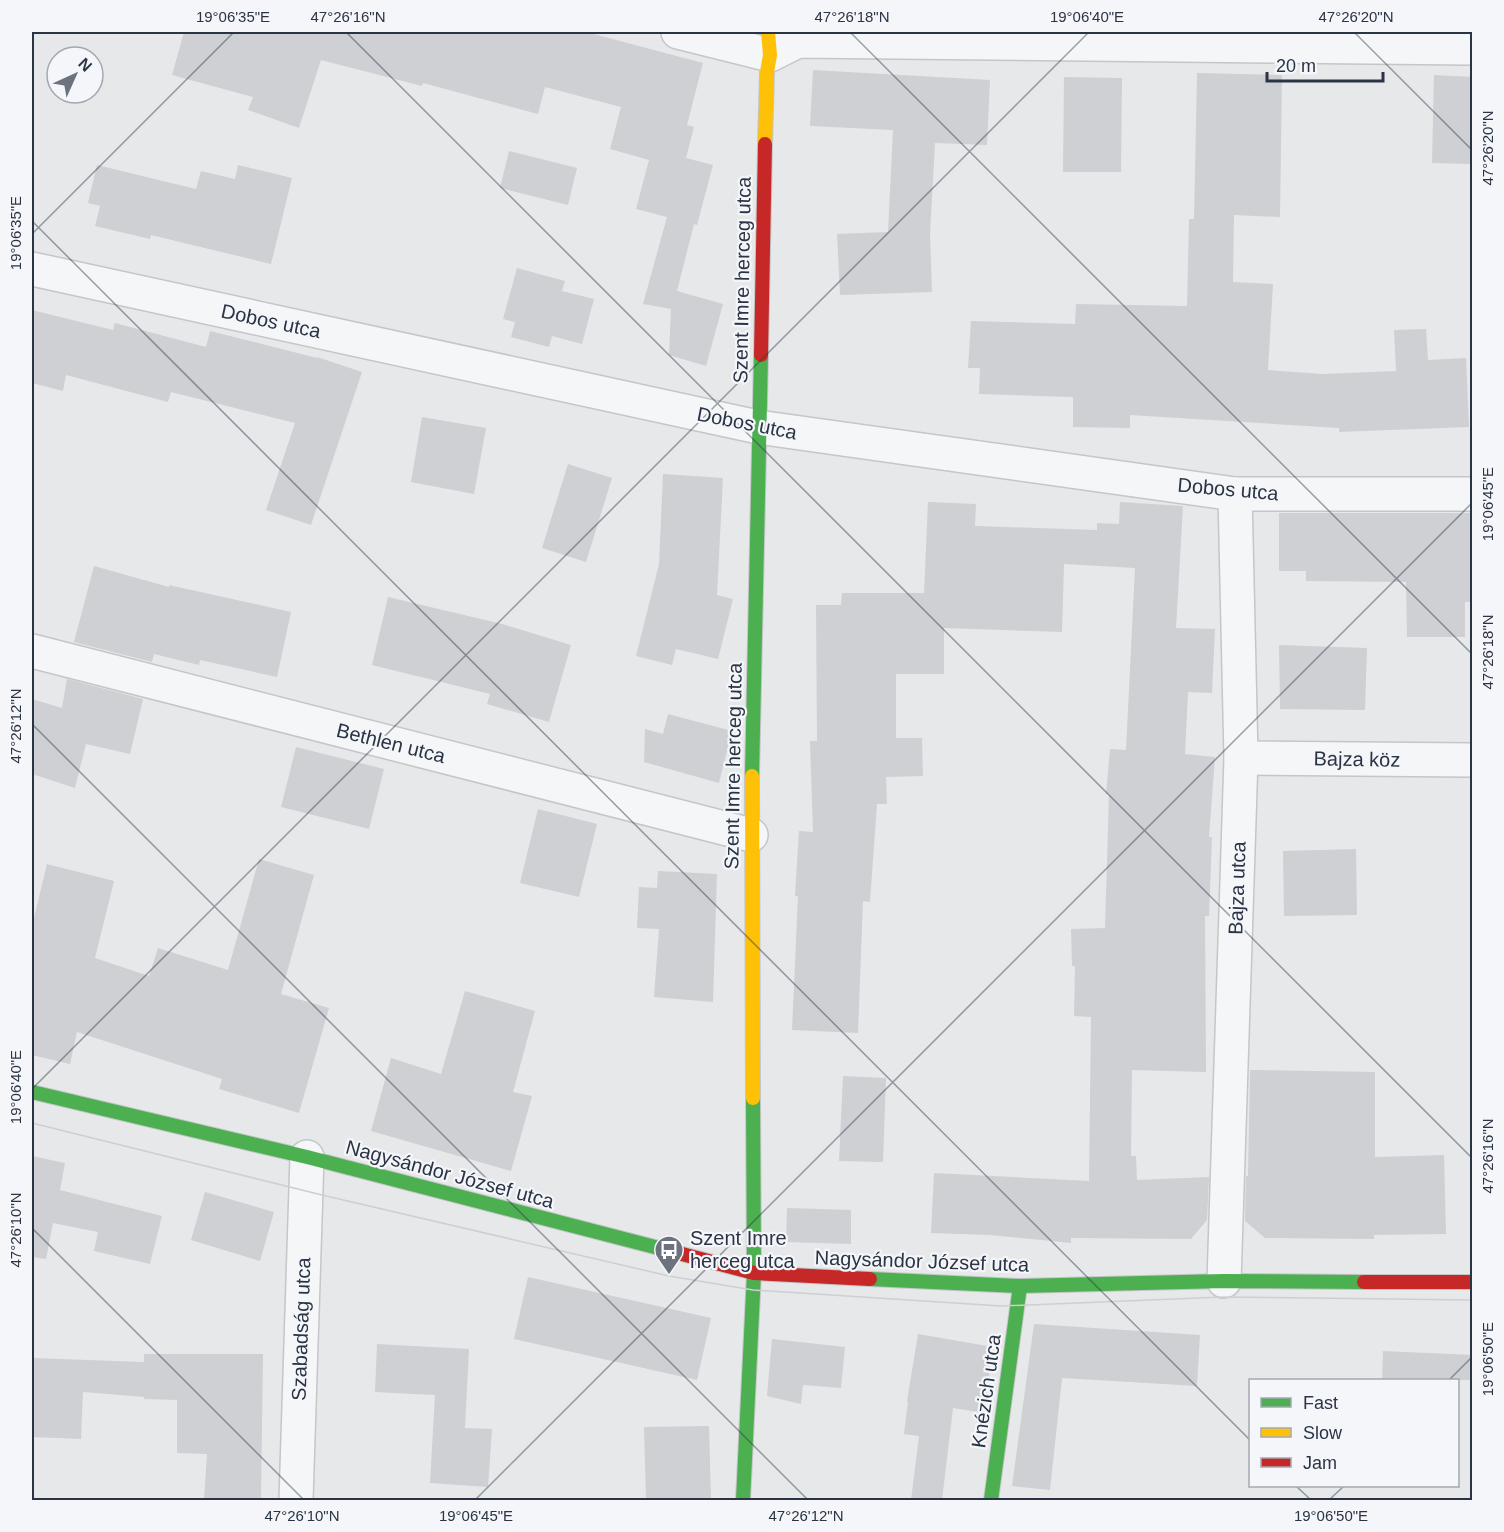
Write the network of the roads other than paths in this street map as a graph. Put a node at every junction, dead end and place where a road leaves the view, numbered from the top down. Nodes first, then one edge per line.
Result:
1 (678, 32) edge
2 (769, 44) edge
3 (1473, 48) edge
4 (32, 269) edge
5 (758, 427) junction
6 (1235, 494) junction
7 (1473, 494) edge
8 (32, 651) edge
9 (1241, 758) junction
10 (1473, 760) edge
11 (751, 835) junction
12 (32, 1092) edge
13 (307, 1157) junction
14 (754, 1273) junction
15 (1224, 1281) junction
16 (1473, 1282) edge
17 (1020, 1286) junction
18 (296, 1500) edge
19 (743, 1500) edge
20 (991, 1500) edge

1 - 2 street
2 - 3 street
2 - 5 street, Szent Imre herceg utca
4 - 5 street, Dobos utca
5 - 6 street, Dobos utca
5 - 11 street, Szent Imre herceg utca
6 - 7 street, Dobos utca
6 - 9 street, Bajza utca
8 - 11 street, Bethlen utca
9 - 10 street, Bajza köz
9 - 15 street, Bajza utca
11 - 14 street, Szent Imre herceg utca
12 - 13 street, Nagysándor József utca
13 - 14 street, Nagysándor József utca
13 - 18 street, Szabadság utca
14 - 17 street, Nagysándor József utca
14 - 19 street, Szent Imre herceg utca
15 - 16 street, Nagysándor József utca
15 - 17 street, Nagysándor József utca
17 - 20 street, Knézich utca

